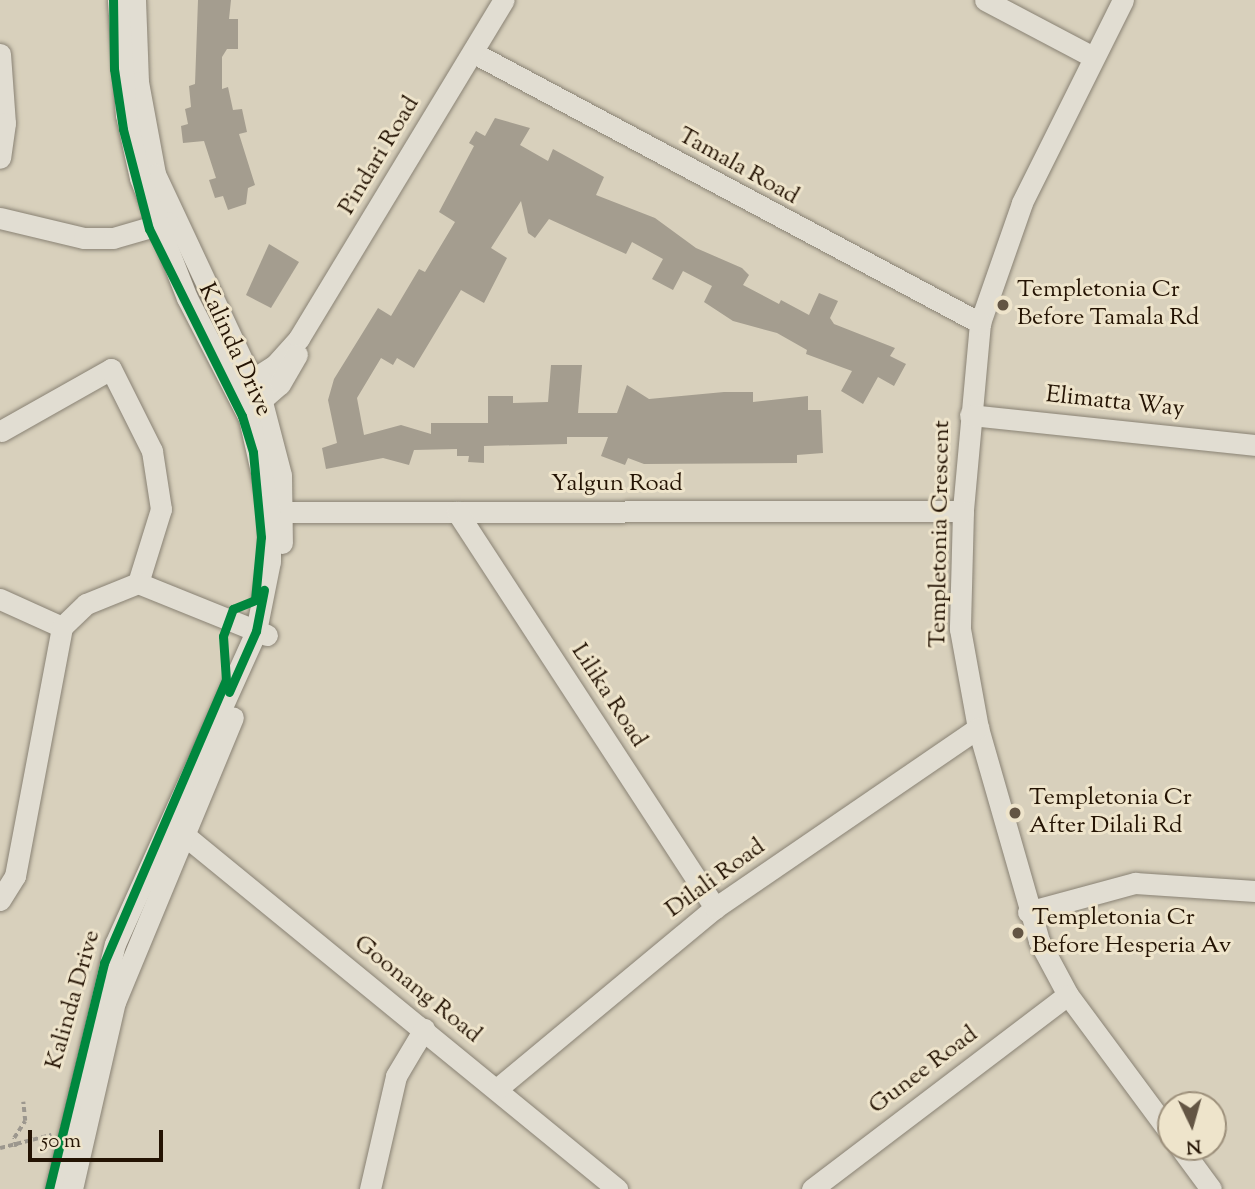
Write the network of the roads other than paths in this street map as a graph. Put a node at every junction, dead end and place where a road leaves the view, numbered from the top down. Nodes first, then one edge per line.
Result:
1 (118, 0) edge
2 (135, 0) edge
3 (504, 0) edge
4 (985, 0) edge
5 (1123, 0) edge
6 (474, 53) junction
7 (0, 54) edge
8 (1091, 56) junction
9 (0, 158) edge
10 (0, 218) edge
11 (165, 224) junction
12 (980, 323) junction
13 (299, 338) junction
14 (243, 385) junction
15 (254, 407) junction
16 (970, 415) junction
17 (1, 431) edge
18 (1255, 445) edge
19 (963, 511) junction
20 (278, 512) junction
21 (457, 512) junction
22 (138, 583) junction
23 (0, 599) edge
24 (62, 627) junction
25 (262, 634) junction
26 (978, 727) junction
27 (183, 834) junction
28 (1255, 891) edge
29 (0, 901) edge
30 (715, 908) junction
31 (1028, 912) junction
32 (1068, 995) junction
33 (424, 1029) junction
34 (498, 1088) junction
35 (1157, 1116) edge
36 (1190, 1161) edge
37 (56, 1189) edge
38 (72, 1189) edge
39 (370, 1189) edge
40 (617, 1189) edge
41 (812, 1189) edge
42 (1211, 1189) edge

1 - 11 street, Kalinda Drive
2 - 11 street, Kalinda Drive
3 - 6 street, Pindari Road
4 - 8 street
5 - 8 street, Templetonia Crescent
6 - 12 street, Tamala Road
6 - 13 street, Pindari Road
7 - 9 street
8 - 12 street, Templetonia Crescent
10 - 11 street
11 - 14 street, Kalinda Drive
12 - 16 street, Templetonia Crescent
13 - 14 street, Pindari Road
13 - 15 street, Pindari Road
14 - 15 street, Kalinda Drive
15 - 20 street, Kalinda Drive
16 - 18 street, Elimatta Way
16 - 19 street, Templetonia Crescent
17 - 22 street
19 - 21 street, Yalgun Road
19 - 26 street, Templetonia Crescent
20 - 21 street, Yalgun Road
20 - 25 street, Kalinda Drive
21 - 30 street, Lilika Road
22 - 24 street
22 - 25 street
23 - 24 street
24 - 29 street
25 - 27 street, Kalinda Drive
25 - 37 street, Kalinda Drive
26 - 30 street, Dilali Road
26 - 31 street, Templetonia Crescent
27 - 33 street, Goonang Road
27 - 38 street, Kalinda Drive
28 - 31 street
30 - 34 street, Dilali Road
31 - 32 street, Templetonia Crescent
32 - 35 street, Templetonia Crescent
32 - 41 street, Gunee Road
33 - 34 street, Goonang Road
33 - 39 street
34 - 40 street, Goonang Road
36 - 42 street

